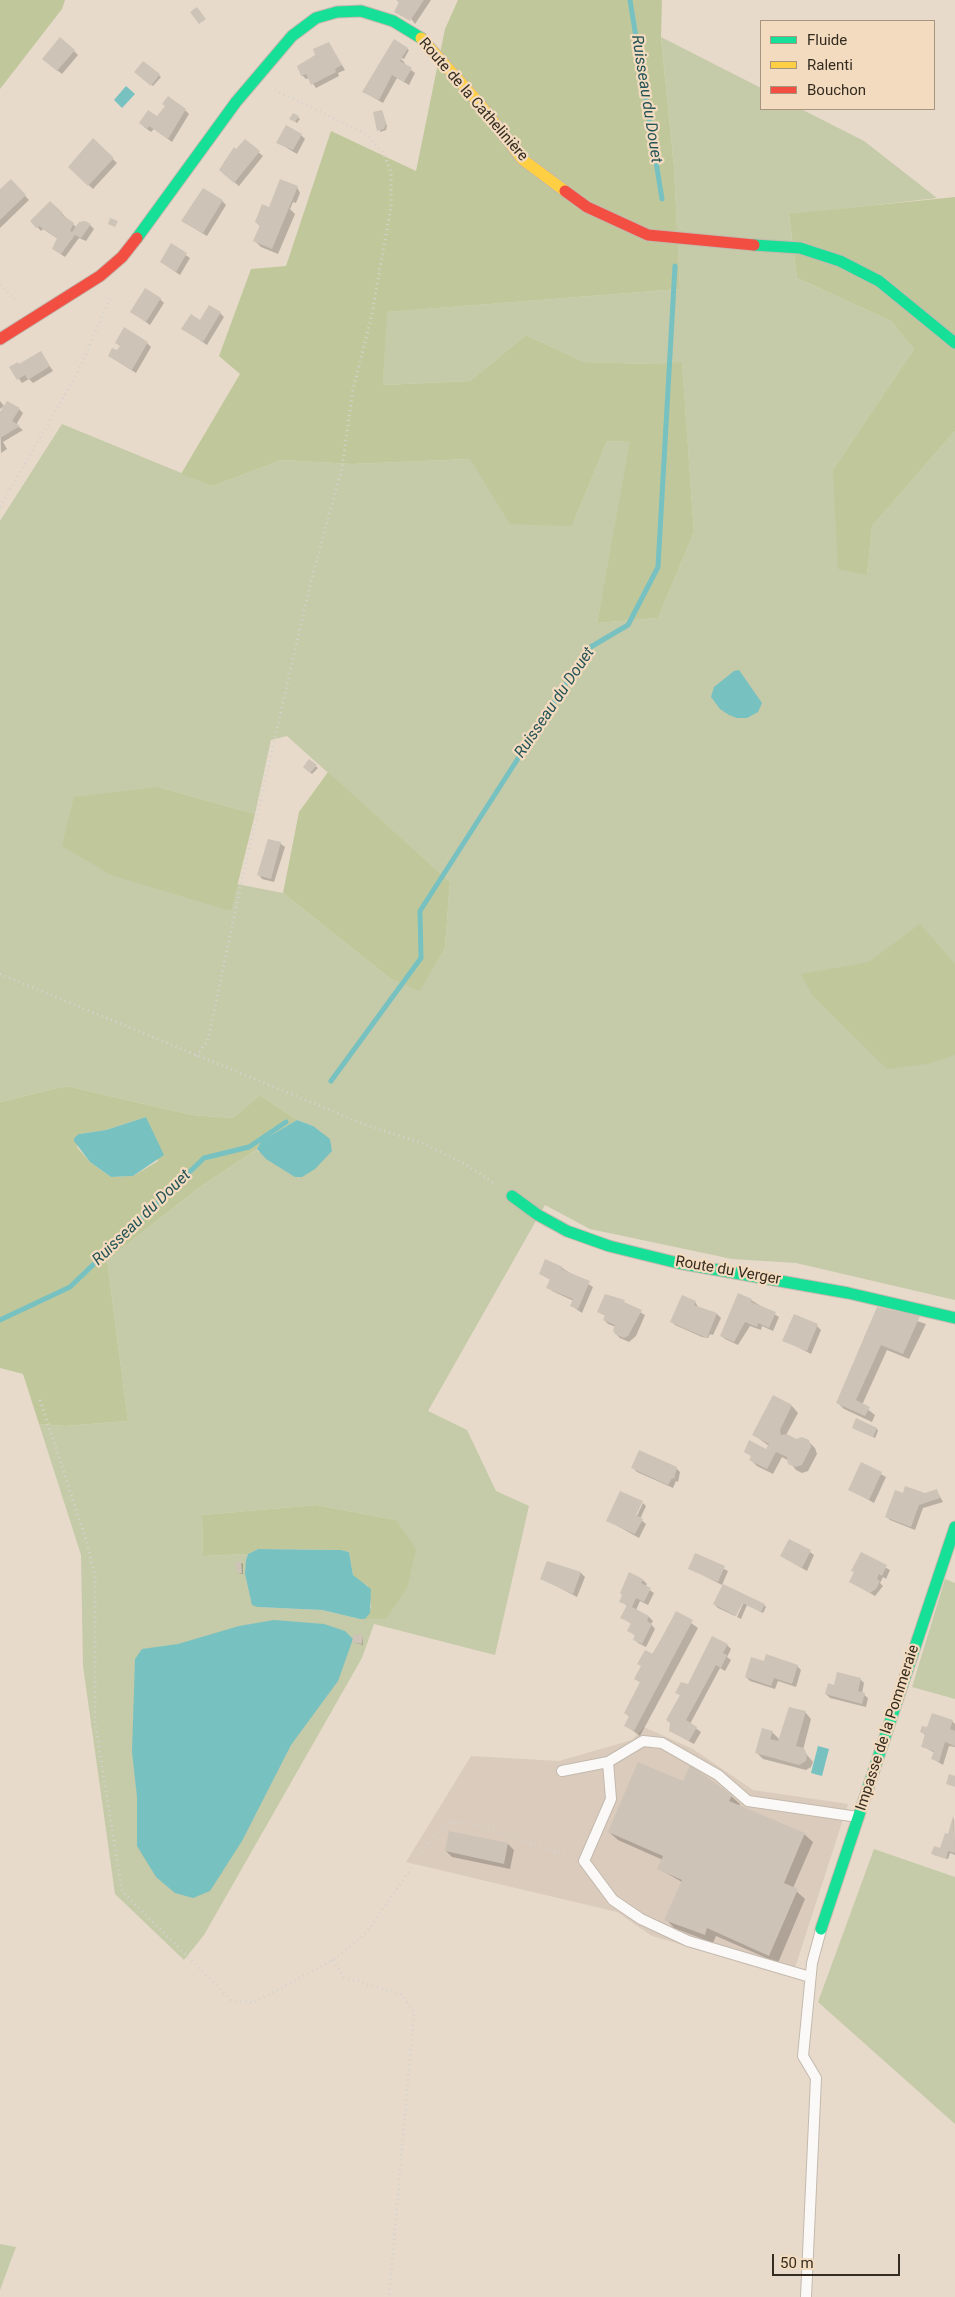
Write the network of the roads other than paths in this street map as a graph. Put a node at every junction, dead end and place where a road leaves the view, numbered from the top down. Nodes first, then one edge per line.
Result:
1 (0, 339) edge
2 (955, 343) edge
3 (512, 1196) road end
4 (955, 1318) edge
5 (955, 1527) edge
6 (608, 1762) junction
7 (562, 1771) dead end
8 (859, 1817) junction
9 (821, 1930) joint
10 (810, 1977) junction
11 (806, 2297) edge

1 - 2 street, Route de la Cathelinière
3 - 4 street, Route du Verger
5 - 8 street, Impasse de la Pommeraie
6 - 7 lane
6 - 8 lane
6 - 10 lane
8 - 9 street, Impasse de la Pommeraie
9 - 10 lane
10 - 11 lane

